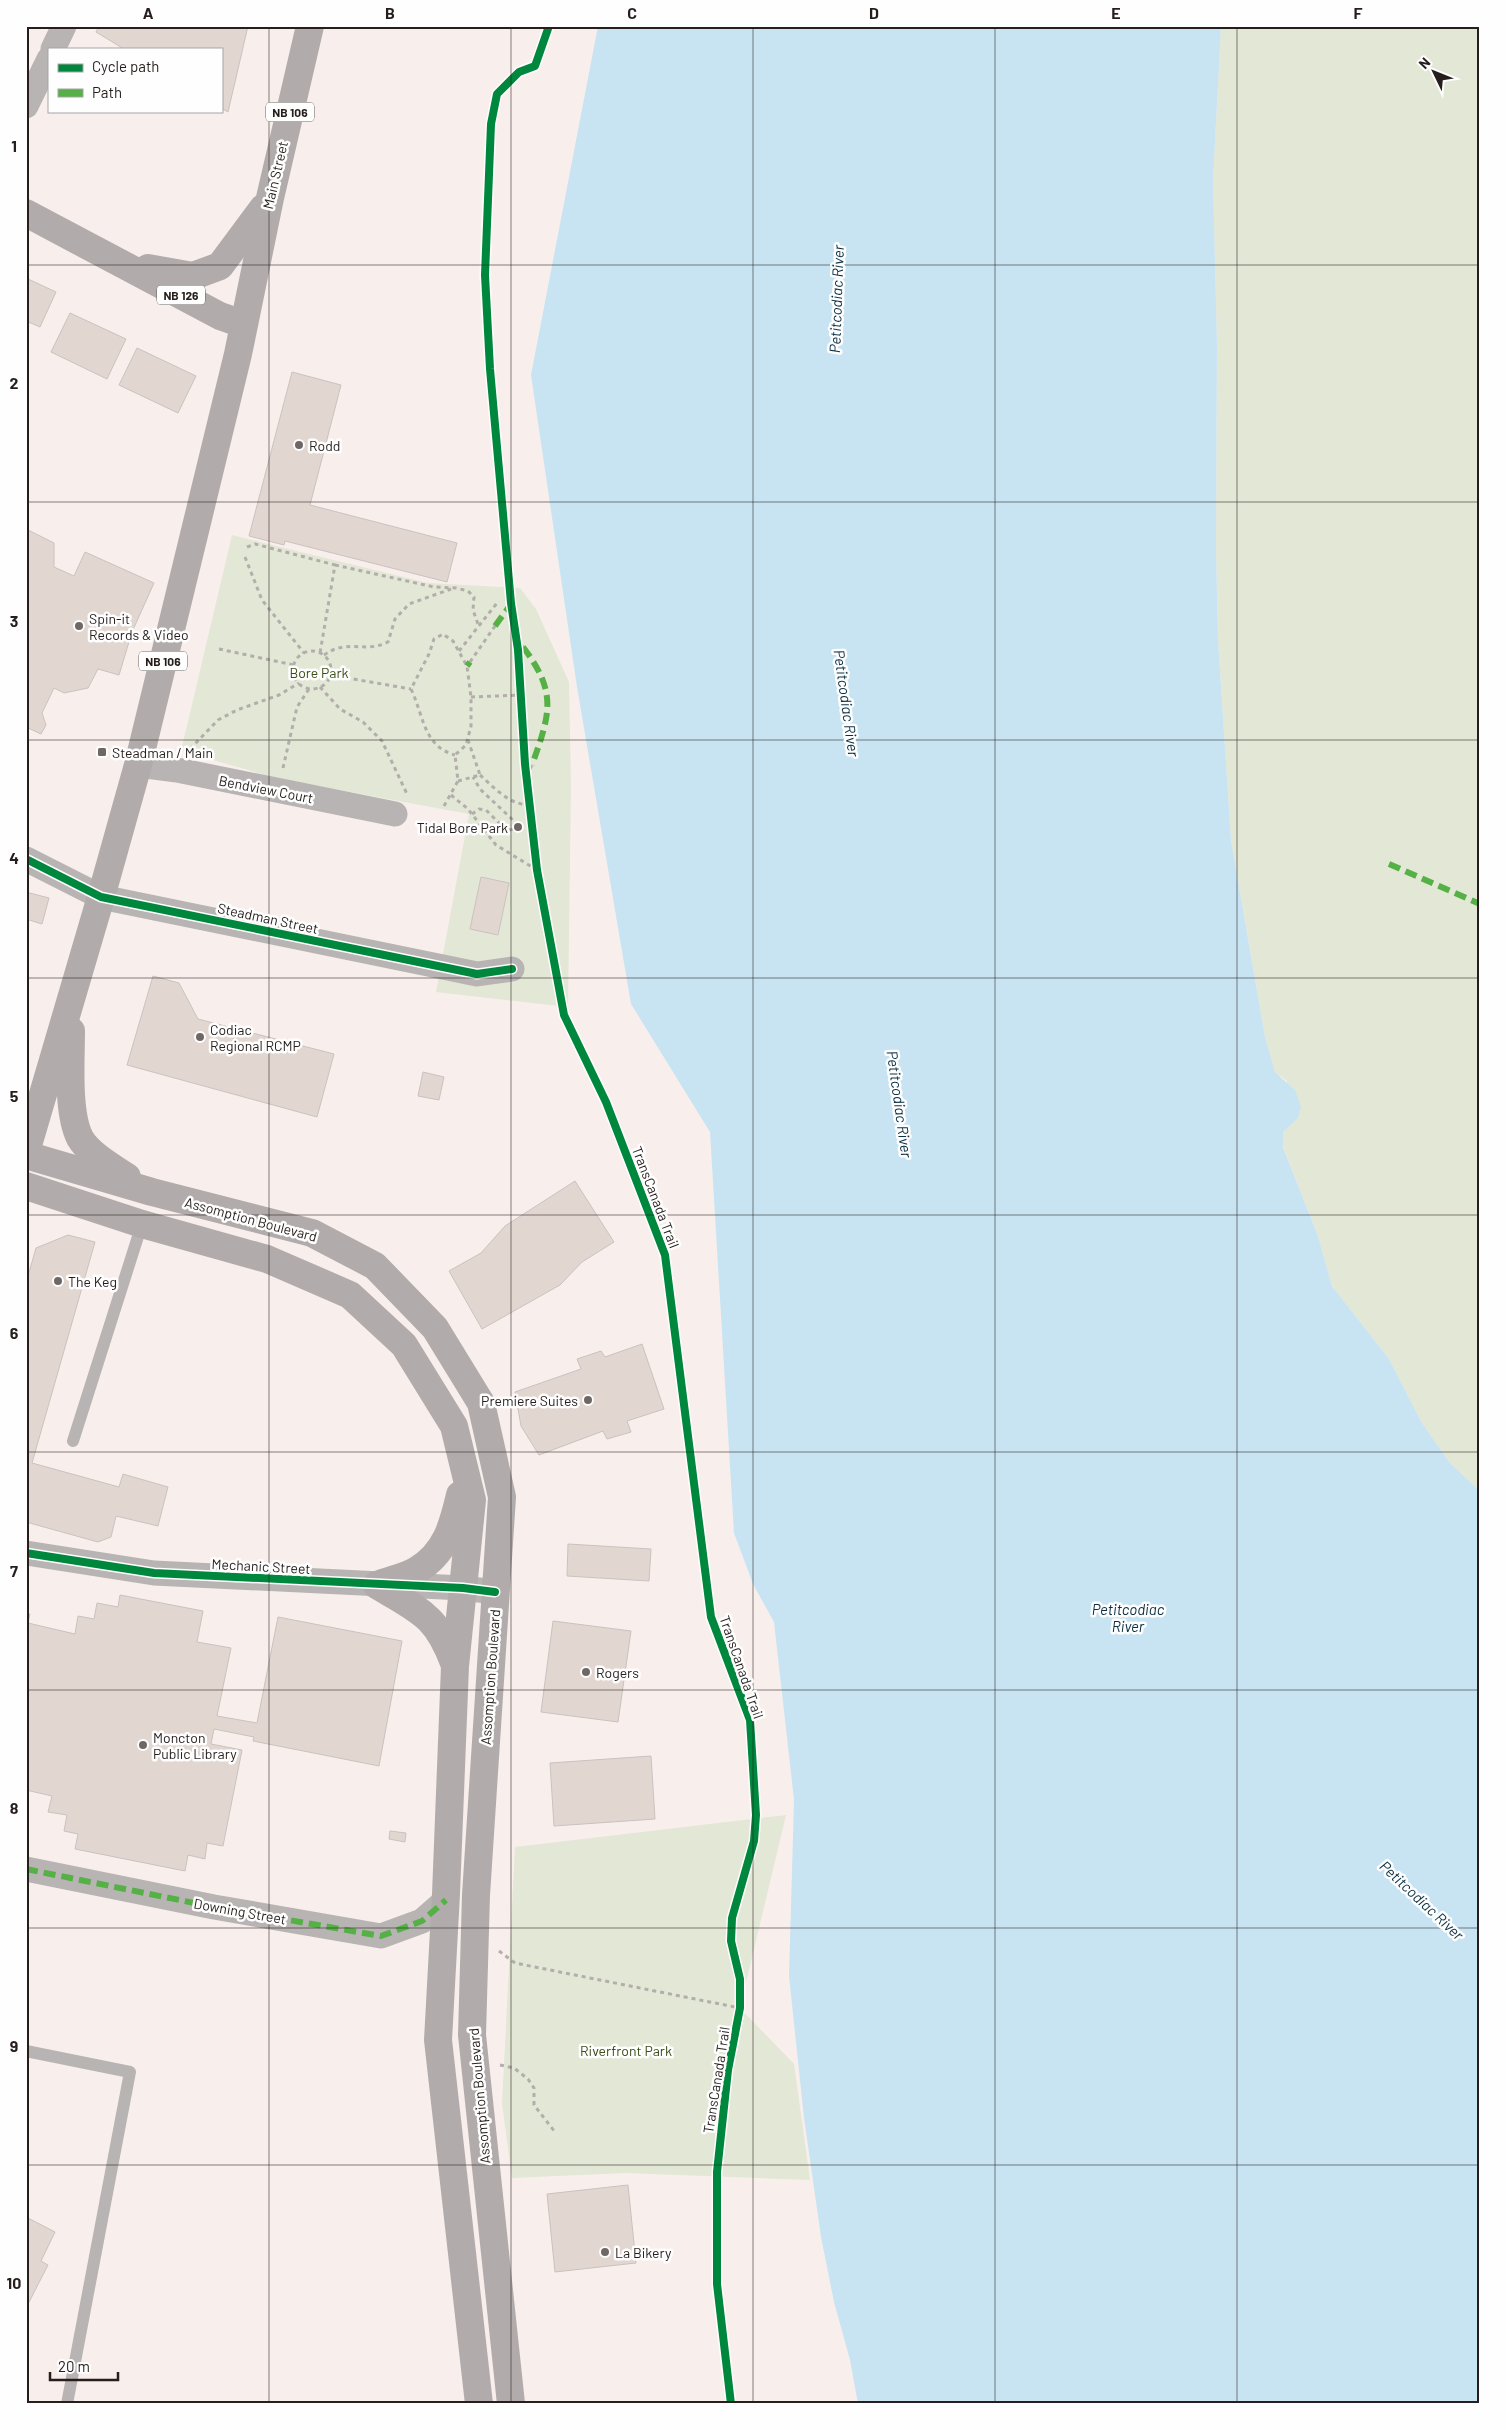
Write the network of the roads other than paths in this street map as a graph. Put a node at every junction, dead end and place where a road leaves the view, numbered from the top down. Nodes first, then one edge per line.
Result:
1 (64, 26) edge
2 (310, 26) edge
3 (54, 48) edge
4 (48, 60) edge
5 (26, 106) edge
6 (270, 198) junction
7 (26, 213) edge
8 (120, 263) junction
9 (243, 324) junction
10 (138, 765) junction
11 (402, 806) road end
12 (26, 859) edge
13 (102, 897) junction
14 (512, 969) dead end
15 (72, 995) junction
16 (26, 1154) edge
17 (26, 1186) edge
18 (152, 1192) junction
19 (142, 1224) junction
20 (73, 1441) dead end
21 (465, 1473) junction
22 (26, 1554) edge
23 (377, 1585) junction
24 (463, 1588) junction
25 (495, 1592) junction
26 (455, 1666) junction
27 (26, 1869) edge
28 (446, 1900) junction
29 (26, 2051) edge
30 (67, 2404) edge
31 (479, 2404) edge
32 (511, 2404) edge

1 - 3 street
2 - 6 main road, Main Street / NB 106
4 - 5 street
6 - 8 main road
6 - 9 main road, Main Street / NB 106
7 - 8 main road, NB 126
8 - 9 main road, NB 126
9 - 10 main road, NB 106
10 - 11 street, Bendview Court
10 - 13 main road, NB 106
12 - 13 street, Steadman Street
13 - 14 street, Steadman Street
13 - 15 main road, NB 106
15 - 16 main road, NB 106
15 - 18 main road
16 - 18 main road, Assomption Boulevard
17 - 19 main road
18 - 25 main road, Assomption Boulevard
19 - 20 lane
19 - 21 main road
21 - 23 main road
21 - 24 main road
22 - 23 street, Mechanic Street
23 - 24 street, Mechanic Street
23 - 26 main road
24 - 25 street, Mechanic Street
24 - 26 main road
25 - 32 main road, Assomption Boulevard
26 - 28 main road
27 - 28 street, Downing Street
28 - 31 main road
29 - 30 lane

